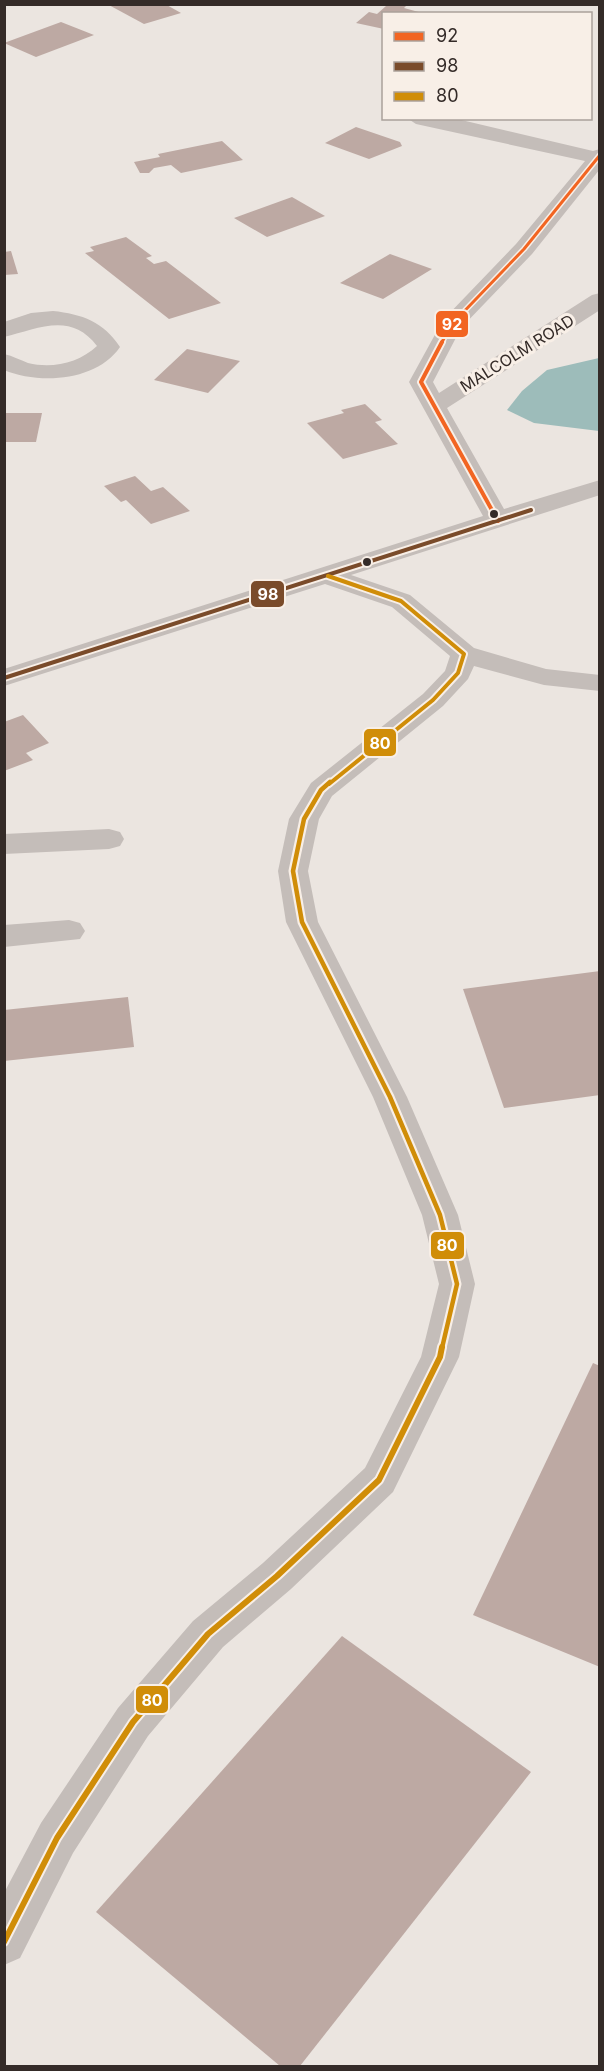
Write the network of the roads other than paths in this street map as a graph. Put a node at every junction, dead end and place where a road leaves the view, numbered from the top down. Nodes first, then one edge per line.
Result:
1 (428, 120) edge
2 (599, 157) edge
3 (600, 300) edge
4 (4, 330) edge
5 (4, 362) edge
6 (434, 406) junction
7 (600, 487) edge
8 (498, 521) junction
9 (328, 576) junction
10 (464, 654) junction
11 (4, 678) edge
12 (600, 683) edge
13 (109, 839) dead end
14 (4, 844) edge
15 (69, 931) dead end
16 (4, 936) edge
17 (4, 1942) edge

1 - 2 street
2 - 6 street
3 - 6 street, MALCOLM ROAD
4 - 5 street
6 - 8 street
7 - 8 street
8 - 9 street
9 - 10 street
9 - 11 street
10 - 12 street
10 - 17 street
13 - 14 street
15 - 16 street

